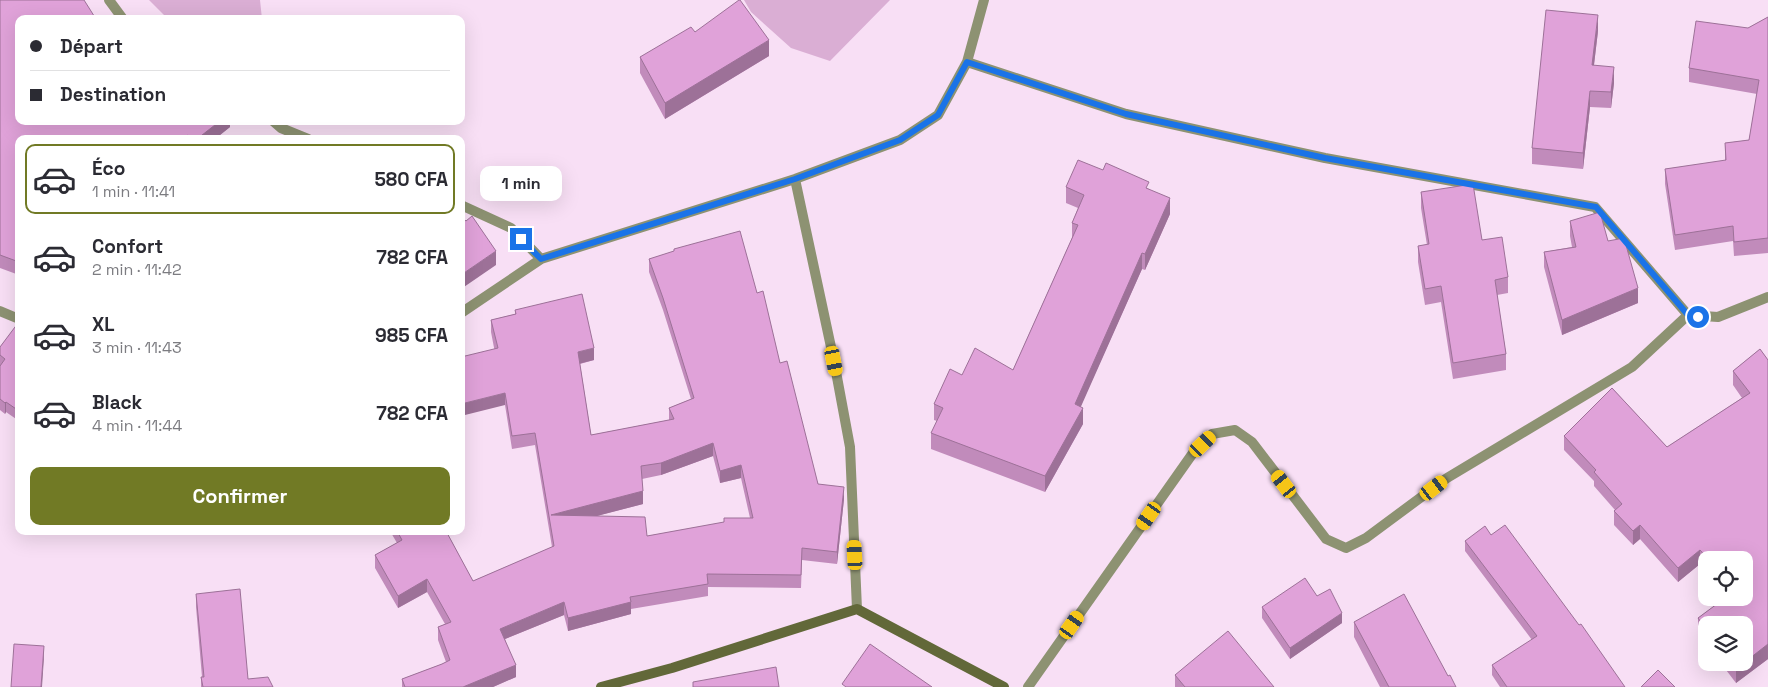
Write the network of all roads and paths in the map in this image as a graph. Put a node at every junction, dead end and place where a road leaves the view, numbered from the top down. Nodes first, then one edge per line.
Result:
1 (109, 0) edge
2 (984, 0) edge
3 (120, 15) edge
4 (967, 62) junction
5 (278, 125) edge
6 (298, 135) edge
7 (795, 179) junction
8 (465, 207) edge
9 (541, 259) junction
10 (1768, 297) edge
11 (465, 310) edge
12 (0, 311) edge
13 (1688, 315) junction
14 (15, 317) edge
15 (857, 609) junction
16 (601, 687) edge
17 (1004, 687) edge
18 (1028, 687) edge

1 - 3 street
2 - 4 street
4 - 7 street
4 - 13 street
5 - 6 street
7 - 9 street
7 - 15 street
8 - 9 street
9 - 11 street
10 - 13 street
12 - 14 street
13 - 18 street
15 - 16 street
15 - 17 street

